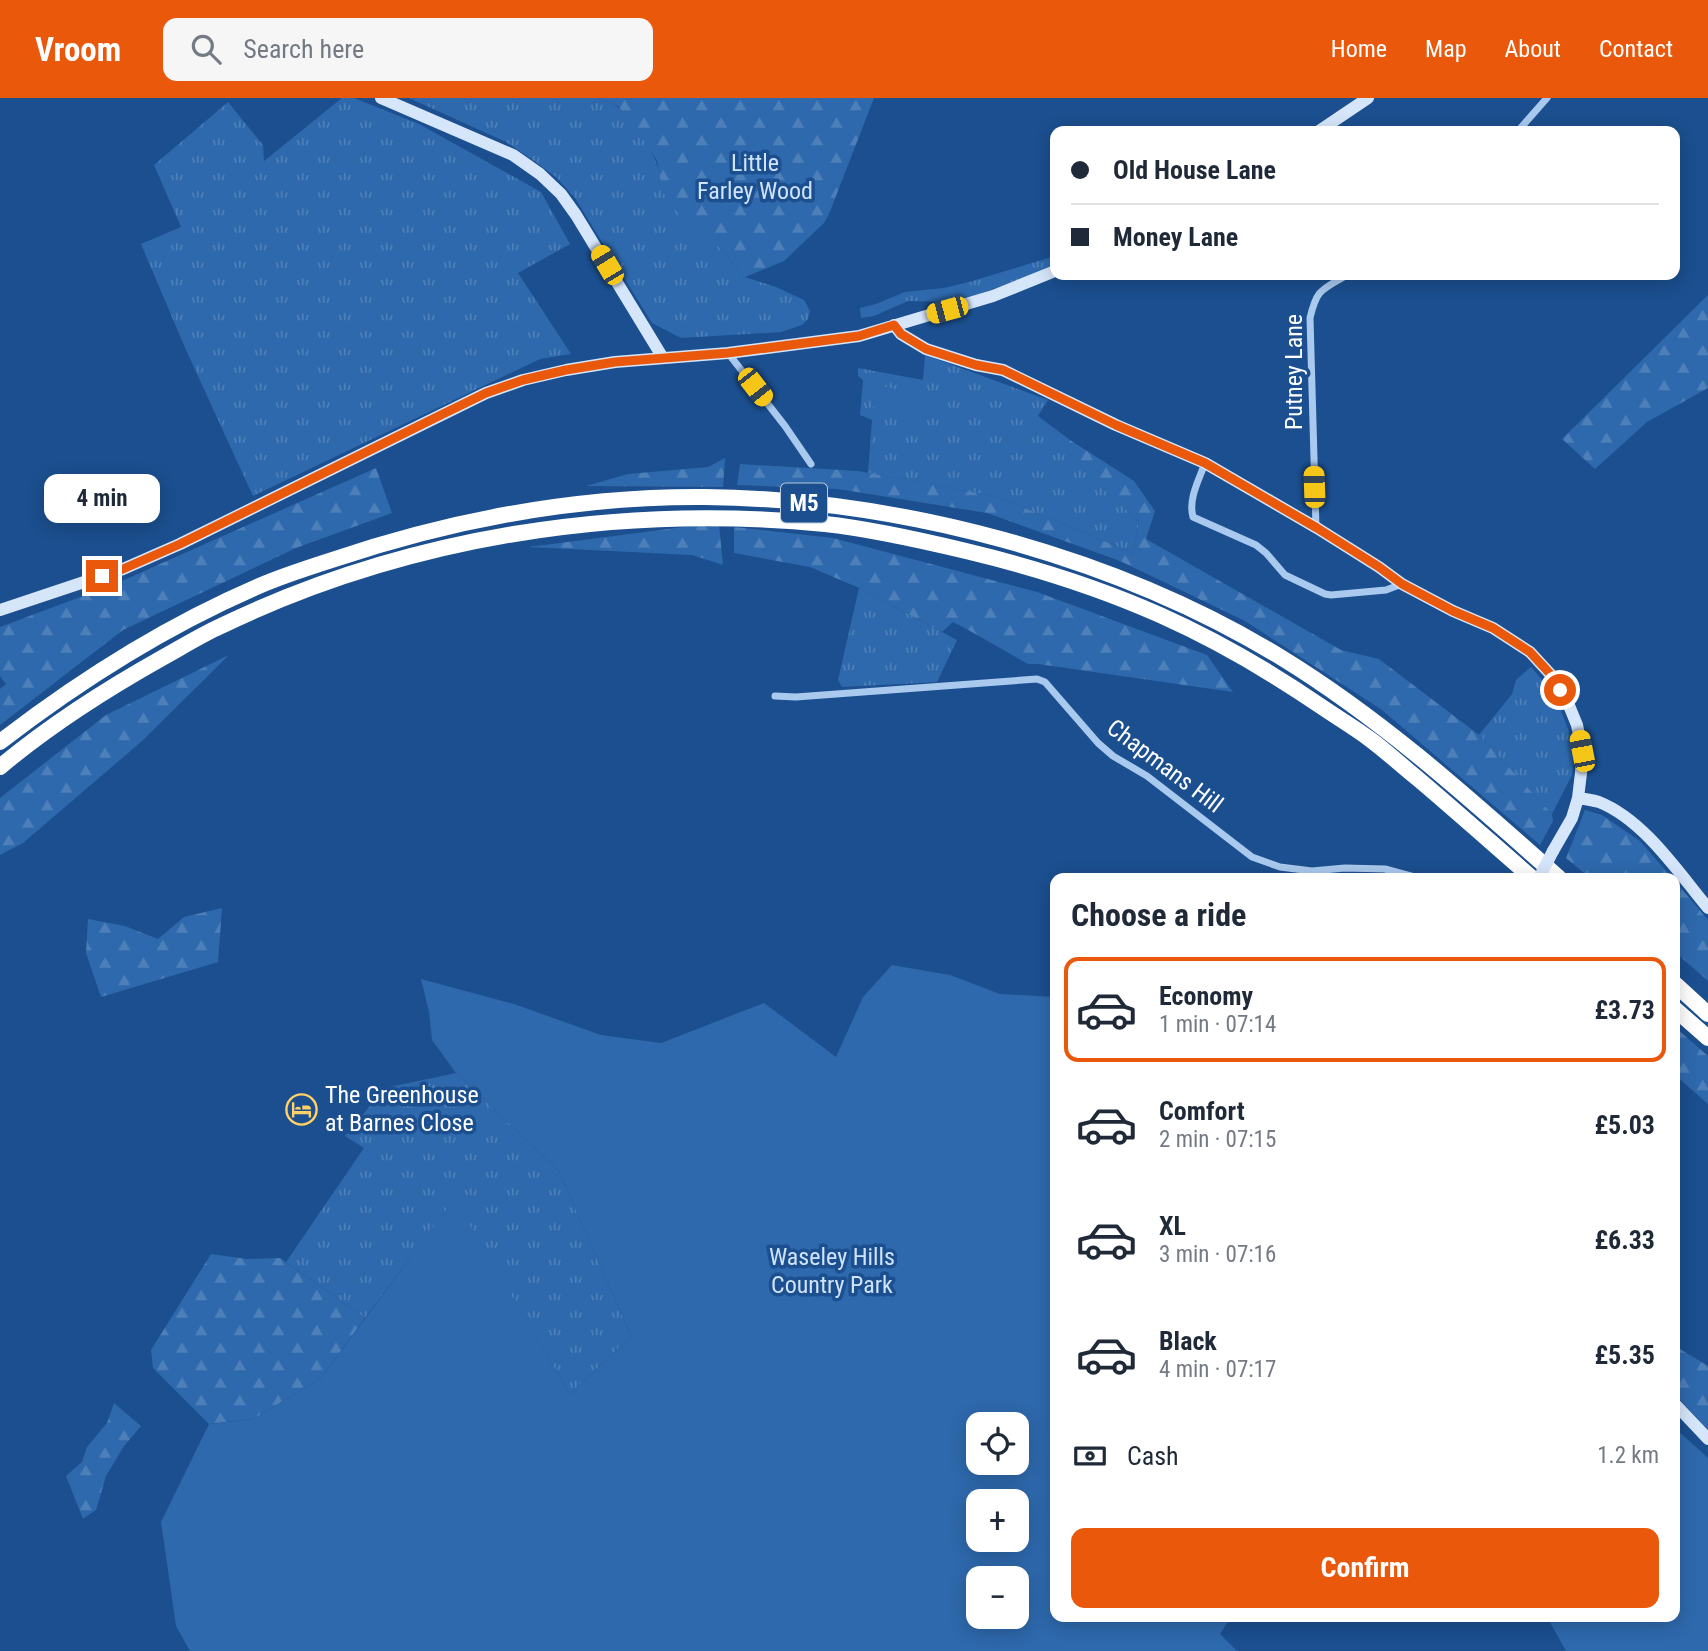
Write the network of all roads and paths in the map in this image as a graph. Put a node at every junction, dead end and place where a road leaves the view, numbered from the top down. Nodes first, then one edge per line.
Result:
1 (381, 98) edge
2 (1368, 98) edge
3 (1547, 98) edge
4 (1326, 126) edge
5 (1522, 126) edge
6 (1050, 273) edge
7 (1339, 280) edge
8 (894, 325) junction
9 (728, 353) junction
10 (663, 358) junction
11 (1205, 463) junction
12 (811, 464) dead end
13 (1317, 528) junction
14 (1402, 584) junction
15 (0, 610) edge
16 (775, 696) dead end
17 (0, 742) edge
18 (0, 767) edge
19 (1578, 798) junction
20 (1400, 873) edge
21 (1526, 873) edge
22 (1542, 873) edge
23 (1553, 873) edge
24 (1679, 873) edge
25 (1680, 874) edge
26 (1708, 908) edge
27 (1680, 989) edge
28 (1680, 1013) edge
29 (1708, 1014) edge
30 (1708, 1038) edge
31 (1680, 1409) edge
32 (1708, 1439) edge

1 - 10 street
2 - 4 street
3 - 5 street
6 - 8 street
7 - 13 street, Putney Lane
8 - 9 street
8 - 11 street
9 - 10 street
9 - 12 street
10 - 15 street
11 - 13 street
11 - 14 street
13 - 14 street
14 - 19 street
16 - 20 street, Chapmans Hill
17 - 23 highway, M5
18 - 21 highway, M5
19 - 22 street, bridge
19 - 24 street
25 - 26 street
27 - 29 highway
28 - 30 highway
31 - 32 street

